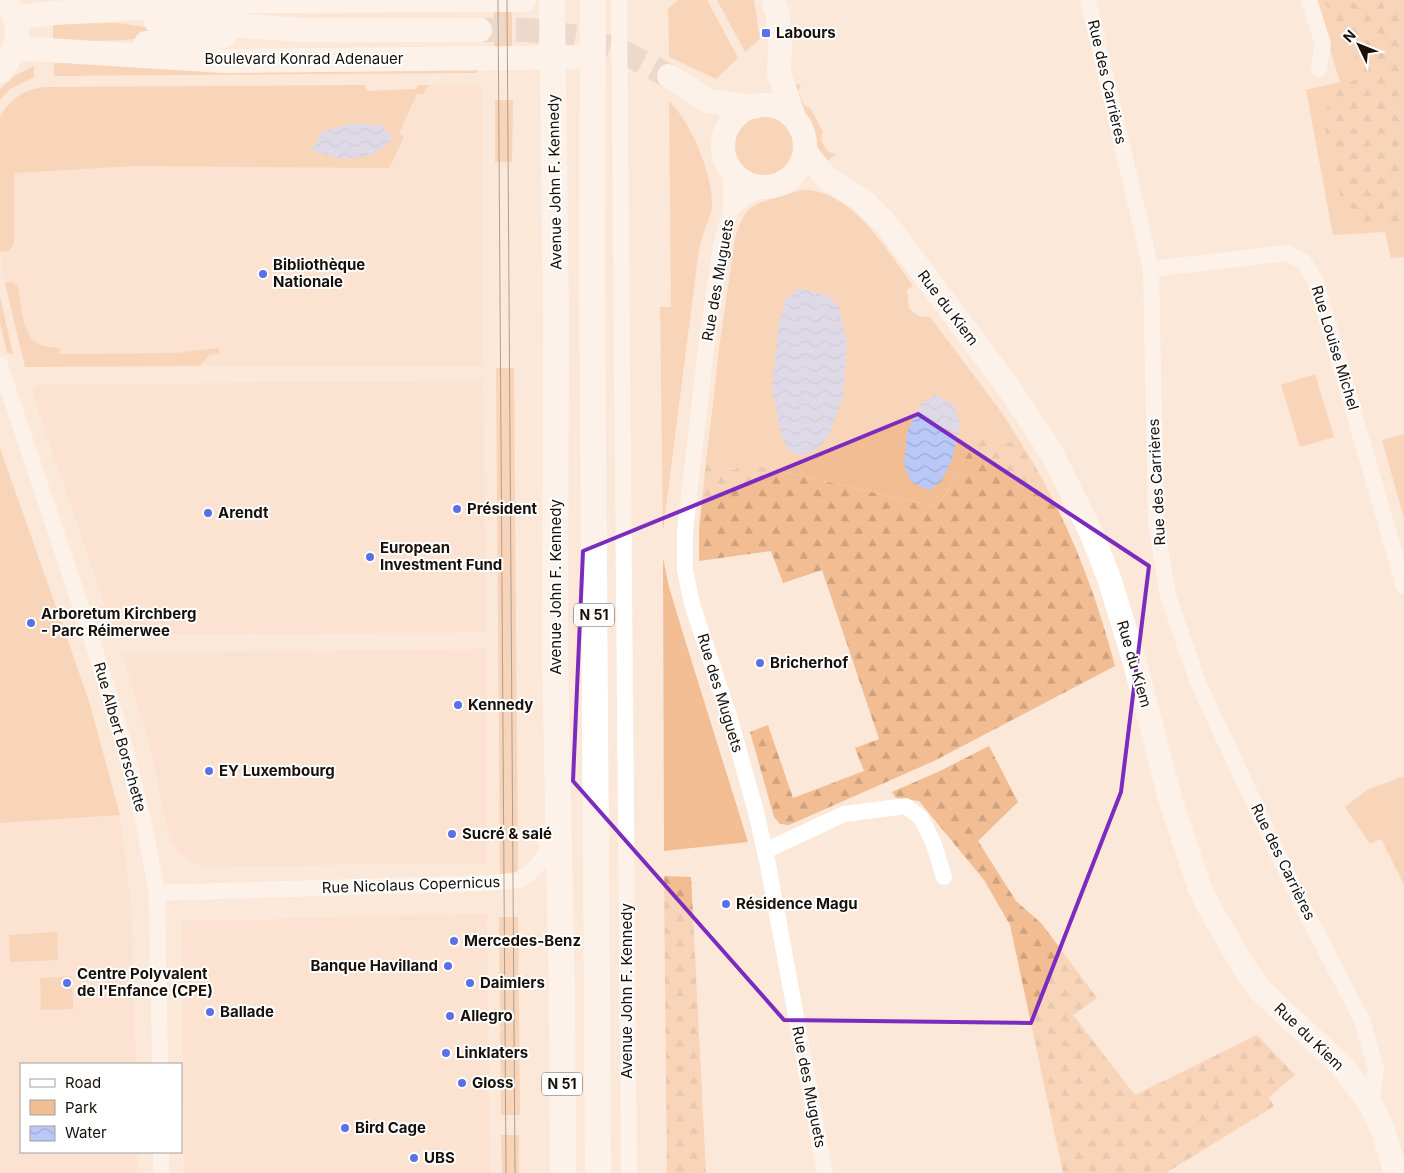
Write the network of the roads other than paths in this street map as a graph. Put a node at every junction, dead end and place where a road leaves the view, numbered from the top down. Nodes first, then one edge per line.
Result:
1 (524, 0) edge
2 (552, 0) edge
3 (593, 0) edge
4 (619, 0) edge
5 (773, 0) edge
6 (1088, 0) edge
7 (1309, 0) edge
8 (10, 9) edge
9 (54, 13) junction
10 (301, 30) junction
11 (480, 30) tunnel mouth
12 (15, 48) junction
13 (55, 51) junction
14 (593, 57) junction
15 (554, 58) junction
16 (1319, 68) dead end
17 (0, 71) edge
18 (779, 74) junction
19 (669, 76) tunnel mouth
20 (708, 101) junction
21 (757, 106) junction
22 (794, 117) junction
23 (724, 139) junction
24 (805, 152) junction
25 (730, 168) junction
26 (827, 178) junction
27 (788, 179) junction
28 (766, 187) junction
29 (731, 209) junction
30 (1151, 269) junction
31 (0, 365) edge
32 (1404, 586) edge
33 (555, 659) junction
34 (765, 851) junction
35 (944, 877) dead end
36 (158, 893) junction
37 (160, 1063) edge
38 (1371, 1105) junction
39 (161, 1153) edge
40 (161, 1173) edge
41 (563, 1173) edge
42 (598, 1173) edge
43 (629, 1173) edge
44 (825, 1173) edge
45 (1396, 1173) edge

1 - 9 main road
2 - 15 main road, Avenue John F. Kennedy / N 51
3 - 14 main road, Avenue John F. Kennedy / N 51
4 - 43 street, Avenue John F. Kennedy
5 - 18 main road
6 - 30 street, Rue des Carrières
7 - 16 street
8 - 9 main road
8 - 12 main road
9 - 10 main road
10 - 11 main road, Boulevard Konrad Adenauer
10 - 13 main road
12 - 13 main road, Boulevard Konrad Adenauer
12 - 17 main road
13 - 15 main road, Boulevard Konrad Adenauer
14 - 15 main road, Boulevard Konrad Adenauer
14 - 42 main road, Avenue John F. Kennedy / N 51
15 - 33 main road, Avenue John F. Kennedy / N 51
18 - 21 main road
18 - 22 main road
19 - 20 main road
20 - 21 main road
20 - 23 main road
21 - 22 main road
21 - 23 main road
22 - 24 main road
23 - 25 main road
24 - 26 main road, Rue du Kiem
24 - 27 main road
25 - 28 main road
25 - 29 street, Rue des Muguets
26 - 27 main road
26 - 38 main road, Rue du Kiem
27 - 28 main road
28 - 29 street, Rue des Muguets
29 - 34 street, Rue des Muguets
30 - 32 street, Rue Louise Michel
30 - 38 street, Rue des Carrières
31 - 36 street, Rue Albert Borschette
33 - 36 street, Rue Nicolaus Copernicus
33 - 41 main road, Avenue John F. Kennedy / N 51
34 - 35 street
34 - 44 street, Rue des Muguets
36 - 37 street, Rue Albert Borschette
38 - 45 main road, Rue du Kiem
39 - 40 street

